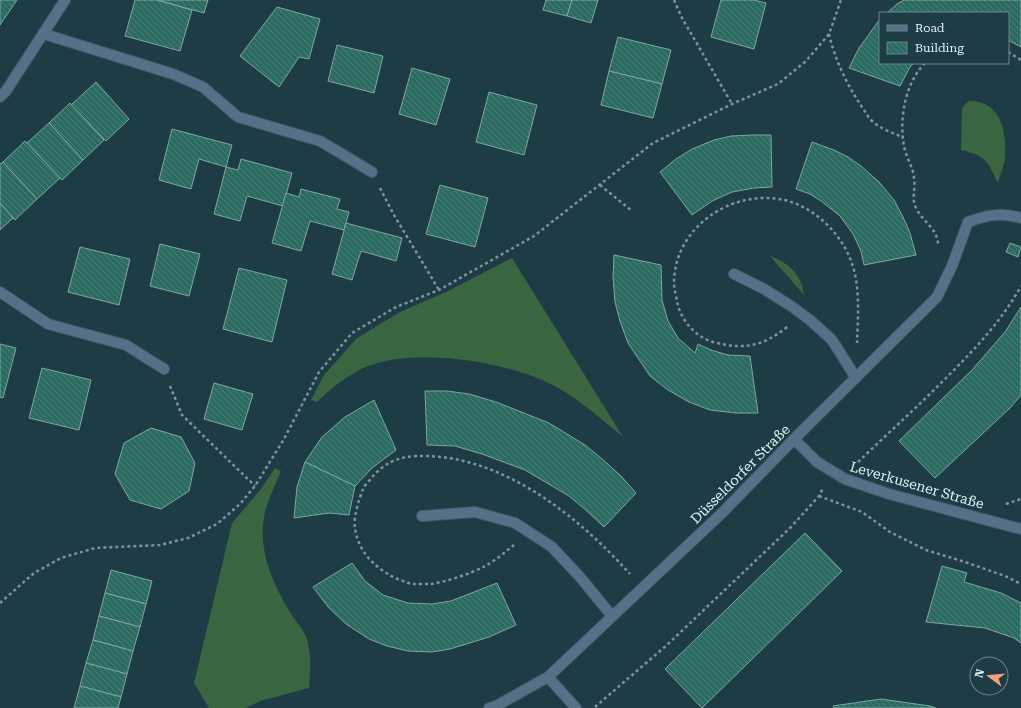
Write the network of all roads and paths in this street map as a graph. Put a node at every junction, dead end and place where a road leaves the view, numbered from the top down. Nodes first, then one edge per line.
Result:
1 (66, 0) edge
2 (674, 0) edge
3 (841, 0) edge
4 (44, 34) junction
5 (829, 34) junction
6 (1009, 53) edge
7 (1021, 60) edge
8 (923, 64) edge
9 (0, 97) edge
10 (732, 104) junction
11 (903, 137) junction
12 (372, 172) joint
13 (600, 185) junction
14 (632, 210) dead end
15 (1021, 218) edge
16 (938, 248) dead end
17 (734, 274) dead end
18 (1021, 286) edge
19 (439, 290) junction
20 (0, 292) edge
21 (164, 369) joint
22 (856, 378) junction
23 (794, 439) junction
24 (831, 471) junction
25 (255, 486) junction
26 (819, 496) junction
27 (422, 516) dead end
28 (1021, 529) edge
29 (1021, 584) edge
30 (0, 603) edge
31 (612, 616) junction
32 (548, 677) junction
33 (489, 708) edge
34 (576, 708) edge
35 (589, 708) edge

1 - 4 street
2 - 10 path
3 - 5 path
4 - 9 street
4 - 12 street
5 - 10 path
5 - 11 path
6 - 7 path
8 - 11 path
10 - 13 path
11 - 16 path
12 - 19 path
13 - 14 path
13 - 19 path
15 - 22 street, Düsseldorfer Straße
17 - 22 street
18 - 24 path
19 - 25 path
20 - 21 street
21 - 25 path
22 - 23 street, Düsseldorfer Straße
23 - 24 street, Leverkusener Straße
23 - 31 street, Düsseldorfer Straße
24 - 26 path
24 - 28 street, Leverkusener Straße
25 - 30 path
26 - 29 path
26 - 35 path
27 - 31 street
31 - 32 street, Düsseldorfer Straße
32 - 33 street, Düsseldorfer Straße
32 - 34 street

